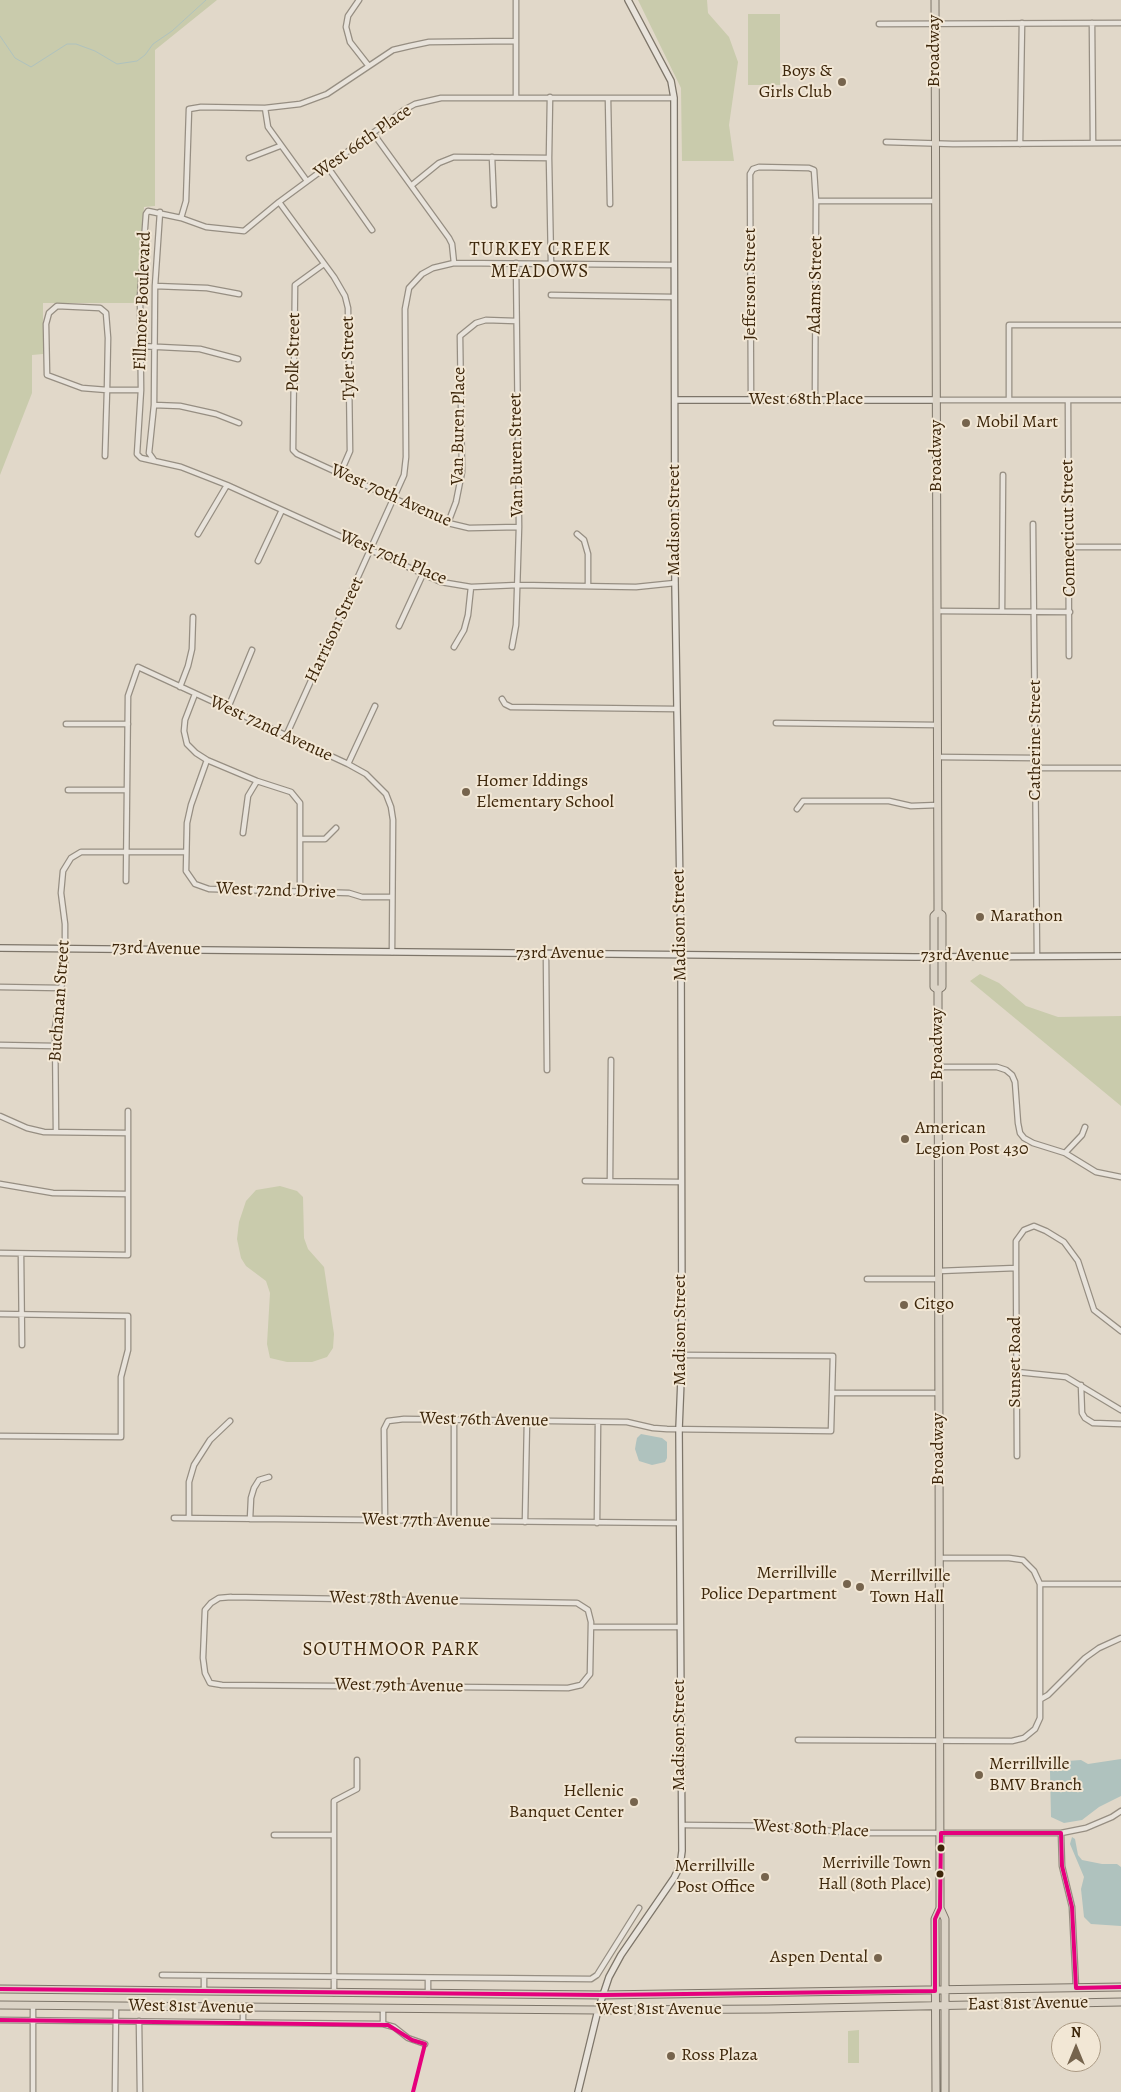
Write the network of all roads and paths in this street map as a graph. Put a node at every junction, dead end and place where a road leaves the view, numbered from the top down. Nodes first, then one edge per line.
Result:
1 (360, 0) edge
2 (516, 0) edge
3 (628, 0) edge
4 (935, 0) edge
5 (1121, 22) edge
6 (936, 23) junction
7 (1022, 23) junction
8 (1092, 23) junction
9 (880, 24) dead end
10 (515, 41) junction
11 (368, 65) junction
12 (516, 97) junction
13 (550, 97) junction
14 (608, 98) junction
15 (674, 98) junction
16 (265, 108) junction
17 (374, 133) junction
18 (886, 142) dead end
19 (1093, 143) junction
20 (1121, 143) edge
21 (936, 144) junction
22 (1020, 144) junction
23 (280, 146) junction
24 (492, 157) junction
25 (249, 158) dead end
26 (549, 158) junction
27 (327, 166) junction
28 (753, 169) joint
29 (307, 181) junction
30 (412, 185) junction
31 (816, 201) junction
32 (936, 201) junction
33 (278, 202) junction
34 (610, 204) dead end
35 (494, 205) dead end
36 (160, 212) junction
37 (181, 218) junction
38 (372, 230) dead end
39 (454, 263) junction
40 (516, 263) junction
41 (551, 263) junction
42 (324, 264) junction
43 (673, 265) junction
44 (154, 286) junction
45 (239, 294) dead end
46 (551, 296) dead end
47 (674, 296) junction
48 (516, 321) junction
49 (1121, 325) edge
50 (140, 346) junction
51 (154, 346) junction
52 (238, 359) dead end
53 (108, 390) junction
54 (140, 390) junction
55 (675, 400) junction
56 (751, 400) junction
57 (815, 400) junction
58 (936, 400) junction
59 (1009, 400) junction
60 (1068, 400) junction
61 (1121, 400) edge
62 (154, 405) junction
63 (239, 424) dead end
64 (297, 454) joint
65 (106, 456) dead end
66 (154, 460) junction
67 (340, 474) junction
68 (1002, 476) dead end
69 (227, 485) junction
70 (395, 498) junction
71 (282, 510) junction
72 (448, 523) junction
73 (1033, 524) dead end
74 (518, 527) junction
75 (198, 534) dead end
76 (578, 534) dead end
77 (1070, 547) junction
78 (1121, 547) edge
79 (371, 550) junction
80 (258, 561) dead end
81 (423, 574) junction
82 (675, 582) junction
83 (518, 585) junction
84 (471, 586) junction
85 (588, 586) junction
86 (937, 611) junction
87 (1002, 611) junction
88 (1035, 612) junction
89 (1070, 612) junction
90 (193, 617) dead end
91 (399, 626) dead end
92 (512, 647) dead end
93 (454, 648) dead end
94 (252, 650) dead end
95 (1069, 656) dead end
96 (180, 687) junction
97 (196, 694) junction
98 (502, 699) dead end
99 (375, 706) dead end
100 (228, 708) junction
101 (676, 709) junction
102 (776, 723) dead end
103 (66, 724) dead end
104 (128, 724) junction
105 (937, 725) junction
106 (286, 736) junction
107 (938, 757) junction
108 (1036, 758) junction
109 (207, 760) junction
110 (348, 764) junction
111 (1036, 768) junction
112 (1121, 768) edge
113 (257, 781) junction
114 (68, 790) dead end
115 (127, 790) junction
116 (938, 805) junction
117 (797, 809) dead end
118 (336, 828) dead end
119 (243, 833) dead end
120 (301, 839) junction
121 (127, 851) junction
122 (185, 852) junction
123 (126, 881) dead end
124 (300, 892) junction
125 (392, 897) junction
126 (938, 912) junction
127 (0, 948) edge
128 (65, 948) junction
129 (392, 952) junction
130 (546, 954) junction
131 (681, 954) junction
132 (1037, 956) junction
133 (1121, 956) edge
134 (934, 957) junction
135 (942, 957) junction
136 (0, 987) edge
137 (61, 988) junction
138 (938, 990) junction
139 (0, 1045) edge
140 (55, 1046) junction
141 (611, 1060) dead end
142 (938, 1067) junction
143 (547, 1070) dead end
144 (128, 1111) dead end
145 (0, 1116) edge
146 (1085, 1126) dead end
147 (56, 1132) junction
148 (127, 1133) junction
149 (1065, 1153) junction
150 (1121, 1177) edge
151 (585, 1181) dead end
152 (610, 1181) junction
153 (681, 1182) junction
154 (0, 1184) edge
155 (127, 1194) junction
156 (0, 1254) edge
157 (21, 1254) junction
158 (1016, 1268) junction
159 (939, 1275) junction
160 (867, 1279) dead end
161 (0, 1314) edge
162 (22, 1314) junction
163 (1121, 1331) edge
164 (22, 1345) dead end
165 (682, 1356) junction
166 (1017, 1372) junction
167 (1081, 1385) junction
168 (832, 1393) junction
169 (939, 1393) junction
170 (1121, 1410) edge
171 (454, 1419) junction
172 (230, 1420) dead end
173 (527, 1420) junction
174 (598, 1422) junction
175 (1121, 1424) edge
176 (679, 1429) junction
177 (0, 1436) edge
178 (1017, 1456) dead end
179 (269, 1477) dead end
180 (174, 1518) dead end
181 (189, 1518) junction
182 (250, 1519) junction
183 (385, 1520) junction
184 (454, 1521) junction
185 (525, 1522) junction
186 (597, 1522) junction
187 (679, 1523) junction
188 (940, 1558) junction
189 (1040, 1584) junction
190 (1121, 1584) edge
191 (592, 1627) junction
192 (679, 1628) junction
193 (1121, 1638) edge
194 (210, 1682) joint
195 (1041, 1699) junction
196 (798, 1740) dead end
197 (940, 1740) junction
198 (357, 1760) dead end
199 (1121, 1811) edge
200 (682, 1825) junction
201 (940, 1833) junction
202 (1061, 1833) junction
203 (274, 1836) dead end
204 (334, 1836) junction
205 (639, 1908) dead end
206 (940, 1908) junction
207 (636, 1913) junction
208 (646, 1920) junction
209 (162, 1976) dead end
210 (204, 1976) junction
211 (334, 1977) junction
212 (428, 1978) junction
213 (1121, 1987) edge
214 (1076, 1988) junction
215 (0, 1989) edge
216 (945, 1990) junction
217 (204, 1991) junction
218 (935, 1991) junction
219 (334, 1993) junction
220 (428, 1994) junction
221 (602, 1995) junction
222 (1121, 2002) edge
223 (0, 2005) edge
224 (32, 2005) junction
225 (116, 2006) junction
226 (935, 2006) junction
227 (945, 2006) junction
228 (243, 2007) junction
229 (383, 2008) junction
230 (598, 2010) junction
231 (0, 2020) edge
232 (32, 2020) junction
233 (116, 2021) junction
234 (139, 2021) junction
235 (243, 2022) junction
236 (383, 2024) junction
237 (425, 2044) dead end
238 (33, 2092) edge
239 (115, 2092) edge
240 (140, 2092) edge
241 (578, 2092) edge
242 (936, 2092) edge
243 (945, 2092) edge

1 - 11 street
2 - 10 street
3 - 15 street, Madison Street
4 - 6 main road, Broadway
5 - 8 street
6 - 7 street
6 - 9 street
6 - 21 main road, Broadway
7 - 8 street
7 - 22 street
8 - 19 street
10 - 11 street
10 - 12 street
11 - 16 street
12 - 13 street, West 66th Place
12 - 17 street, West 66th Place
13 - 14 street, West 66th Place
13 - 26 street
14 - 15 street, West 66th Place
14 - 34 street
15 - 43 street, Madison Street
16 - 23 street
16 - 37 street
17 - 27 street, West 66th Place
17 - 30 street
18 - 21 street
19 - 20 street
19 - 22 street
21 - 22 street
21 - 32 main road, Broadway
23 - 25 street
23 - 29 street
24 - 26 street
24 - 30 street
24 - 35 street
26 - 41 street
27 - 29 street, West 66th Place
27 - 38 street
28 - 31 street, Adams Street
28 - 56 street, Jefferson Street
29 - 33 street, West 66th Place
30 - 39 street
31 - 32 street
31 - 57 street, Adams Street
32 - 58 main road, Broadway
33 - 37 street, West 66th Place
33 - 42 street, Tyler Street
36 - 37 street, West 66th Place
36 - 44 street, Fillmore Boulevard
36 - 50 street, Fillmore Boulevard
39 - 40 street
39 - 70 street, Harrison Street
40 - 41 street
40 - 48 street, Van Buren Street
41 - 43 street
42 - 64 street, Polk Street
42 - 67 street, Tyler Street
43 - 47 street, Madison Street
44 - 45 street
44 - 51 street, Fillmore Boulevard
46 - 47 street
47 - 55 street, Madison Street
48 - 72 street, Van Buren Place
48 - 74 street, Van Buren Street
49 - 59 street
50 - 51 street
50 - 54 street, Fillmore Boulevard
51 - 52 street
51 - 62 street, Fillmore Boulevard
53 - 53 street
53 - 54 street
53 - 65 street
54 - 66 street, Fillmore Boulevard
55 - 56 street, West 68th Place
55 - 82 street, Madison Street
56 - 57 street, West 68th Place
57 - 58 street, West 68th Place
58 - 59 street
58 - 86 main road, Broadway
59 - 60 street
60 - 61 street
60 - 77 street, Connecticut Street
62 - 63 street
62 - 66 street, Fillmore Boulevard
64 - 67 street, West 70th Avenue
66 - 69 street, West 70th Place
67 - 70 street, West 70th Avenue
68 - 87 street
69 - 71 street, West 70th Place
69 - 75 street
70 - 72 street, West 70th Avenue
70 - 79 street, Harrison Street
71 - 79 street, West 70th Place
71 - 80 street
72 - 74 street, West 70th Avenue
73 - 88 street, Catherine Street
74 - 83 street, Van Buren Street
76 - 85 street
77 - 78 street
77 - 89 street, Connecticut Street
79 - 81 street, West 70th Place
79 - 106 street, Harrison Street
81 - 84 street, West 70th Place
81 - 91 street
82 - 85 street, West 70th Place
82 - 101 street, Madison Street
83 - 84 street, West 70th Place
83 - 85 street, West 70th Place
83 - 92 street, Van Buren Street
84 - 93 street
86 - 87 street
86 - 105 main road, Broadway
87 - 88 street
88 - 89 street
88 - 108 street, Catherine Street
89 - 95 street, Connecticut Street
90 - 96 street
94 - 100 street
96 - 97 street, West 72nd Avenue
96 - 104 street, West 72nd Avenue
97 - 100 street, West 72nd Avenue
97 - 109 street
98 - 101 street
99 - 110 street
100 - 106 street, West 72nd Avenue
101 - 131 street, Madison Street
102 - 105 street
103 - 104 street
104 - 115 street
105 - 107 main road, Broadway
106 - 110 street, West 72nd Avenue
107 - 108 street
107 - 116 main road, Broadway
108 - 111 street, Catherine Street
109 - 113 street
109 - 122 street
110 - 125 street, West 72nd Avenue
111 - 112 street
111 - 132 street, Catherine Street
113 - 119 street
113 - 120 street
114 - 115 street
115 - 121 street
116 - 117 street
116 - 126 main road, Broadway
118 - 120 street
120 - 124 street
121 - 122 street
121 - 123 street
121 - 128 street, Buchanan Street
122 - 124 street, West 72nd Drive
124 - 125 street, West 72nd Drive
125 - 129 street
126 - 134 main road, Broadway
126 - 135 main road, Broadway
127 - 128 street, 73rd Avenue
128 - 129 street, 73rd Avenue
128 - 137 street, Buchanan Street
129 - 130 street, 73rd Avenue
130 - 131 street, 73rd Avenue
130 - 143 street
131 - 134 street, 73rd Avenue
131 - 153 street, Madison Street
132 - 133 street, 73rd Avenue
132 - 135 street, 73rd Avenue
134 - 135 street, 73rd Avenue
134 - 138 main road, Broadway
135 - 138 main road, Broadway
136 - 137 street
137 - 140 street, Buchanan Street
138 - 142 main road, Broadway
139 - 140 street
140 - 147 street, Buchanan Street
141 - 152 street
142 - 149 street
142 - 159 main road, Broadway
144 - 148 street
145 - 147 street
146 - 149 street
147 - 148 street
148 - 155 street
149 - 150 street
151 - 152 street
152 - 153 street
153 - 165 street, Madison Street
154 - 155 street
155 - 157 street
156 - 157 street
157 - 162 street
158 - 159 street
158 - 163 street, Sunset Road
158 - 166 street, Sunset Road
159 - 160 street
159 - 169 main road, Broadway
161 - 162 street
162 - 164 street
162 - 177 street
165 - 168 street
165 - 176 street, Madison Street
166 - 167 street
166 - 178 street, Sunset Road
167 - 170 street
167 - 175 street
168 - 169 street
168 - 176 street, West 76th Avenue
169 - 188 main road, Broadway
171 - 173 street, West 76th Avenue
171 - 183 street, West 76th Avenue
171 - 184 street
172 - 181 street
173 - 174 street, West 76th Avenue
173 - 185 street
174 - 176 street, West 76th Avenue
174 - 186 street
176 - 187 street, Madison Street
179 - 182 street
180 - 181 street, West 77th Avenue
181 - 182 street, West 77th Avenue
182 - 183 street, West 77th Avenue
183 - 184 street, West 77th Avenue
184 - 185 street, West 77th Avenue
185 - 186 street, West 77th Avenue
186 - 187 street, West 77th Avenue
187 - 192 street, Madison Street
188 - 189 street
188 - 197 main road, Broadway
189 - 190 street
189 - 195 street
191 - 192 street
191 - 194 street, West 79th Avenue
191 - 194 street, West 78th Avenue
192 - 200 street, Madison Street
193 - 195 street
195 - 197 street
196 - 197 street
197 - 201 main road, Broadway
198 - 204 street
199 - 202 street, West 80th Place
200 - 201 street, West 80th Place
200 - 208 street, Madison Street
201 - 202 street, West 80th Place
201 - 206 main road, Broadway
202 - 214 street
203 - 204 street
204 - 211 street
205 - 207 street
206 - 216 main road, Broadway
206 - 218 main road, Broadway
207 - 208 street
207 - 212 street
208 - 221 street
209 - 210 street
210 - 211 street
210 - 217 street
211 - 212 street
211 - 219 street
212 - 220 street
213 - 214 main road, East 81st Avenue
214 - 216 main road, East 81st Avenue
215 - 217 main road, West 81st Avenue
216 - 218 main road, East 81st Avenue
216 - 227 main road, Broadway
217 - 219 main road, West 81st Avenue
218 - 221 main road, West 81st Avenue
218 - 226 main road, Broadway
219 - 220 main road, West 81st Avenue
220 - 221 main road, West 81st Avenue
221 - 230 street
222 - 227 main road, East 81st Avenue
223 - 224 main road, West 81st Avenue
224 - 225 main road, West 81st Avenue
224 - 232 street
225 - 228 main road, West 81st Avenue
225 - 233 street
226 - 227 main road, East 81st Avenue
226 - 230 main road, West 81st Avenue
226 - 242 main road, Broadway
227 - 243 main road, Broadway
228 - 229 main road, West 81st Avenue
228 - 235 street
229 - 230 main road, West 81st Avenue
229 - 236 street
230 - 241 street
231 - 232 street, West 81st Avenue
232 - 233 street, West 81st Avenue
232 - 238 street
233 - 234 street, West 81st Avenue
233 - 239 street
234 - 235 street, West 81st Avenue
234 - 240 street
235 - 236 street, West 81st Avenue
236 - 237 street, West 81st Avenue

